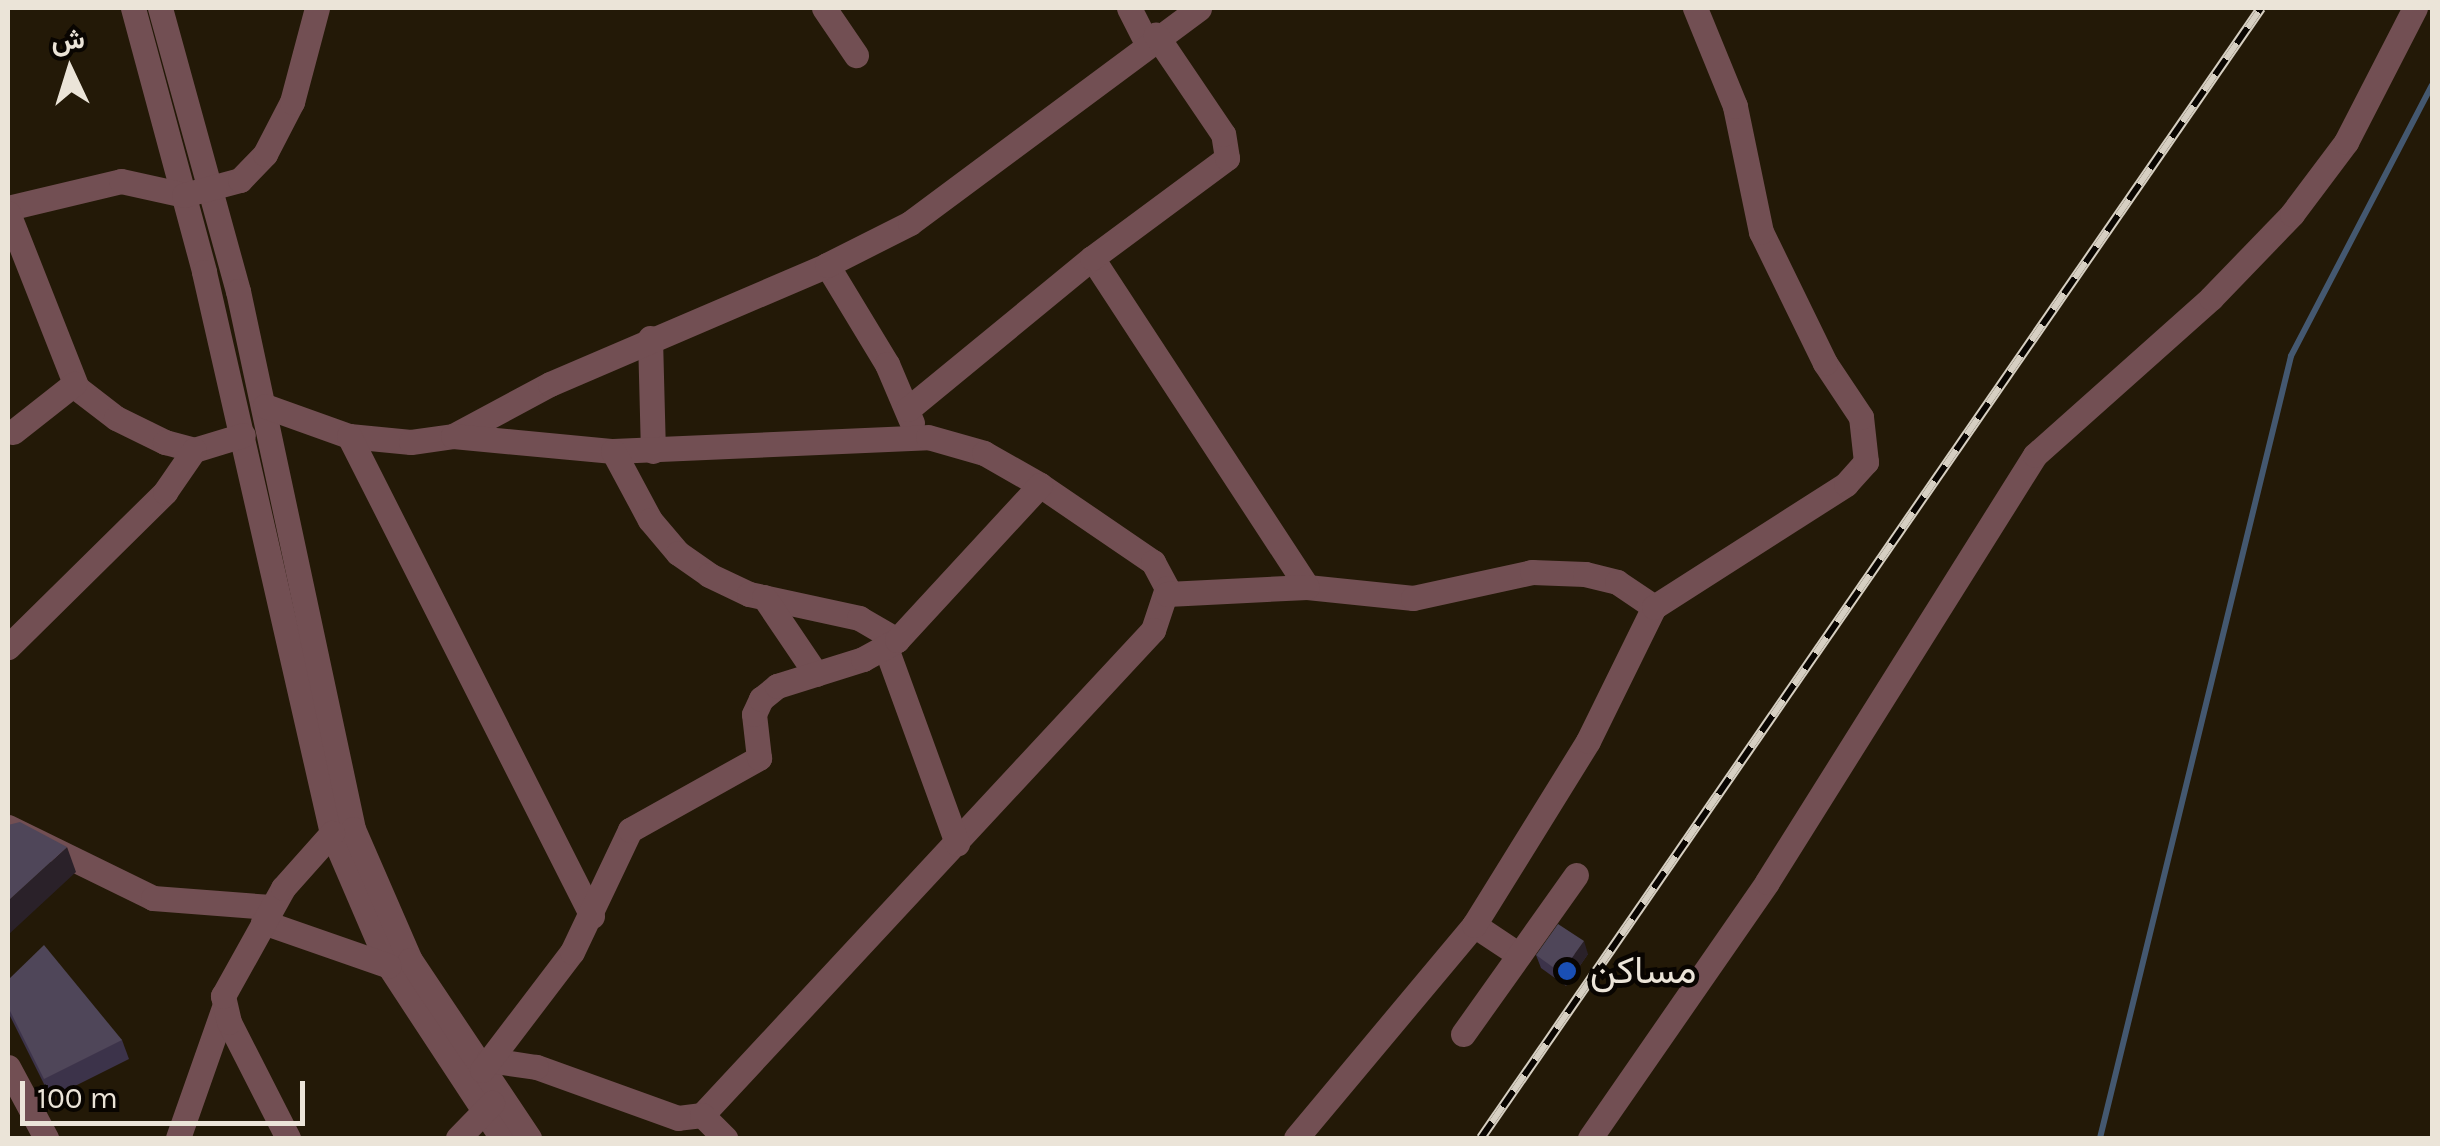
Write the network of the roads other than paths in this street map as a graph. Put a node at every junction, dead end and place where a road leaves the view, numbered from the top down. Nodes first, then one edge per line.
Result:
1 (133, 8) edge
2 (160, 8) edge
3 (317, 8) edge
4 (824, 8) edge
5 (1129, 8) edge
6 (1199, 8) edge
7 (1695, 8) edge
8 (2415, 8) edge
9 (1151, 38) junction
10 (856, 55) dead end
11 (212, 189) junction
12 (184, 196) junction
13 (8, 210) edge
14 (1092, 258) junction
15 (827, 266) junction
16 (650, 338) junction
17 (74, 384) junction
18 (264, 406) junction
19 (908, 409) junction
20 (10, 435) edge
21 (243, 435) junction
22 (350, 436) junction
23 (453, 436) junction
24 (916, 437) junction
25 (194, 450) junction
26 (613, 451) junction
27 (653, 451) junction
28 (1040, 485) junction
29 (1307, 587) junction
30 (1167, 594) junction
31 (764, 597) junction
32 (1654, 607) junction
33 (11, 637) edge
34 (892, 644) junction
35 (816, 674) junction
36 (8, 826) edge
37 (332, 833) junction
38 (957, 843) junction
39 (1576, 876) dead end
40 (267, 914) junction
41 (592, 916) junction
42 (1474, 925) junction
43 (1520, 955) junction
44 (389, 966) junction
45 (224, 1010) junction
46 (1463, 1034) dead end
47 (8, 1067) edge
48 (478, 1073) junction
49 (490, 1105) junction
50 (702, 1115) junction
51 (46, 1138) edge
52 (178, 1138) edge
53 (288, 1138) edge
54 (458, 1138) edge
55 (502, 1138) edge
56 (529, 1138) edge
57 (725, 1138) edge
58 (1296, 1138) edge
59 (1590, 1138) edge

1 - 12 street
2 - 11 street
3 - 11 street
4 - 10 street
5 - 9 street
6 - 9 street
7 - 32 street
8 - 59 street
9 - 14 street
9 - 15 street
11 - 12 street
11 - 18 street
12 - 13 street
12 - 21 street
13 - 17 street
14 - 19 street
14 - 29 street
15 - 16 street
15 - 19 street
16 - 23 street
16 - 27 street
17 - 20 street
17 - 25 street
18 - 22 street
18 - 48 street
19 - 24 street
21 - 25 street
21 - 37 street
22 - 23 street
22 - 41 street
23 - 26 street
24 - 27 street
24 - 28 street
25 - 33 street
26 - 27 street
26 - 31 street
28 - 30 street
28 - 34 street
29 - 30 street
29 - 32 street
30 - 38 street
31 - 34 street
31 - 35 street
32 - 42 street
34 - 35 street
34 - 38 street
35 - 41 street
36 - 40 street
37 - 40 street
37 - 44 street
38 - 50 street
39 - 43 street
40 - 44 street
40 - 45 street
41 - 48 street
42 - 43 street
42 - 58 street
43 - 46 street
44 - 48 street
45 - 52 street
45 - 53 street
47 - 51 street
48 - 49 street
48 - 50 street
49 - 54 street
49 - 55 street
49 - 56 street
50 - 57 street

